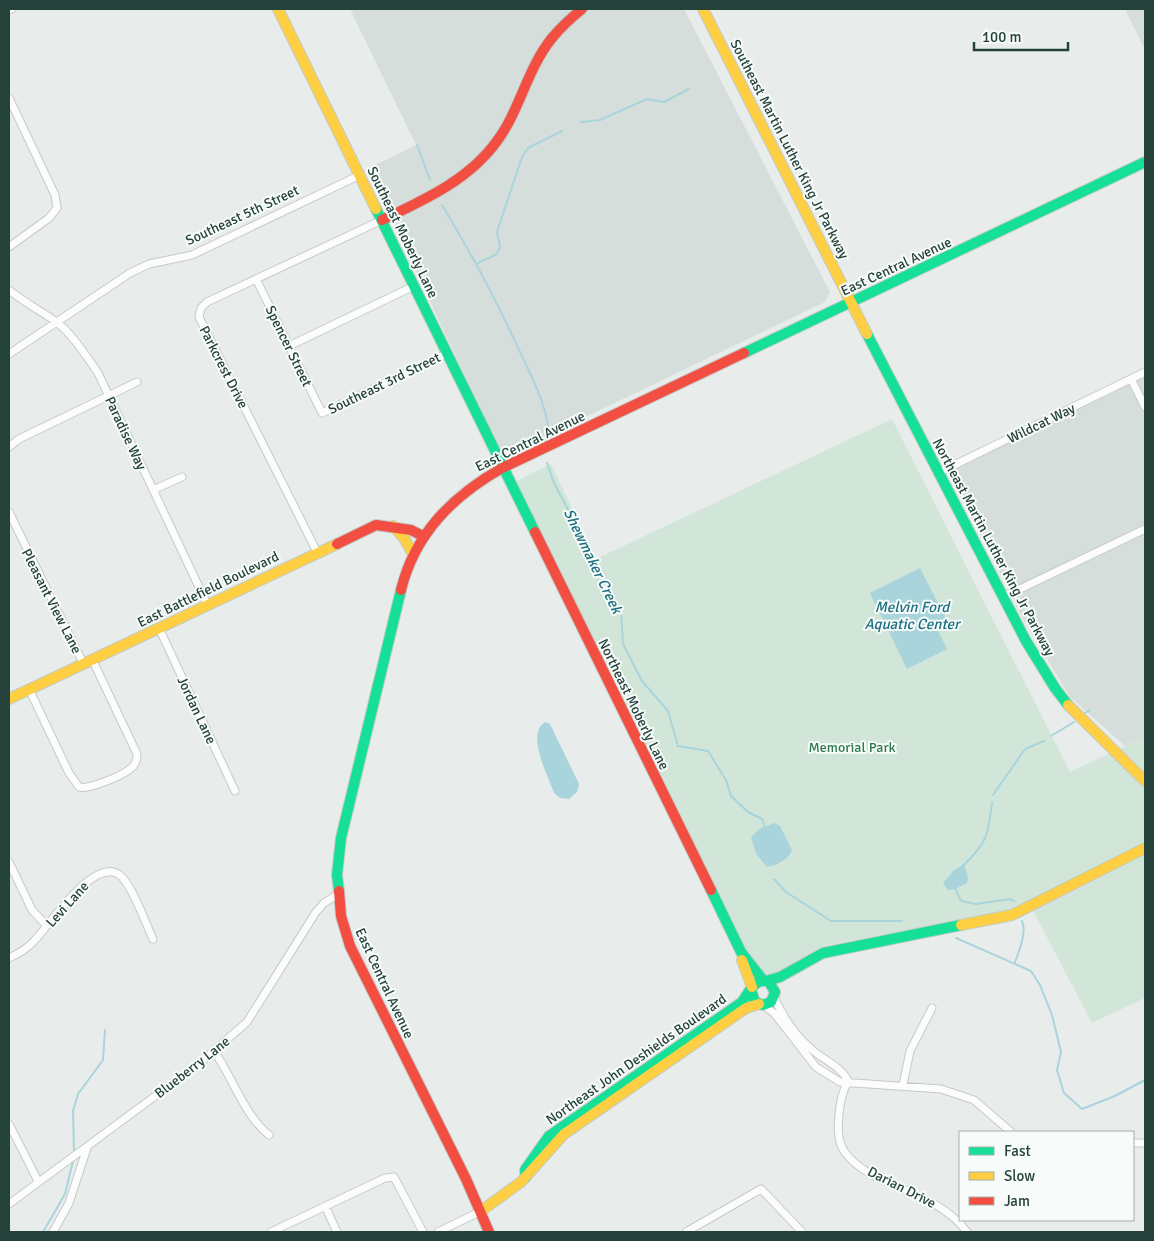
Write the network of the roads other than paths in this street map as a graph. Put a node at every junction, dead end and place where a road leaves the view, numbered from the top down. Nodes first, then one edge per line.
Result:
1 (278, 9) edge
2 (582, 9) edge
3 (703, 9) edge
4 (9, 98) edge
5 (1145, 162) edge
6 (360, 175) junction
7 (382, 220) junction
8 (9, 248) edge
9 (256, 279) junction
10 (414, 286) junction
11 (9, 290) edge
12 (852, 302) junction
13 (56, 322) junction
14 (289, 346) junction
15 (9, 354) edge
16 (446, 354) junction
17 (1145, 372) edge
18 (1131, 379) junction
19 (137, 382) dead end
20 (109, 396) junction
21 (1145, 407) edge
22 (322, 413) joint
23 (9, 447) edge
24 (502, 468) junction
25 (938, 473) junction
26 (182, 477) dead end
27 (153, 490) junction
28 (9, 512) edge
29 (10, 523) edge
30 (393, 526) junction
31 (1145, 529) edge
32 (423, 536) junction
33 (317, 552) junction
34 (413, 554) junction
35 (1002, 597) junction
36 (207, 604) junction
37 (159, 628) junction
38 (88, 661) junction
39 (29, 689) junction
40 (9, 699) edge
41 (1145, 781) edge
42 (235, 791) dead end
43 (1145, 848) edge
44 (9, 862) edge
45 (337, 895) junction
46 (47, 926) junction
47 (153, 940) dead end
48 (741, 952) junction
49 (9, 958) edge
50 (806, 963) junction
51 (764, 980) junction
52 (751, 988) junction
53 (774, 995) junction
54 (761, 1005) junction
55 (932, 1008) dead end
56 (214, 1051) junction
57 (848, 1081) junction
58 (903, 1085) junction
59 (9, 1124) edge
60 (1010, 1131) edge
61 (269, 1135) dead end
62 (87, 1148) junction
63 (526, 1177) junction
64 (38, 1181) junction
65 (9, 1204) edge
66 (325, 1206) junction
67 (481, 1211) junction
68 (53, 1232) edge
69 (271, 1232) edge
70 (336, 1232) edge
71 (423, 1232) edge
72 (438, 1232) edge
73 (488, 1232) edge
74 (686, 1232) edge
75 (802, 1232) edge
76 (967, 1232) edge

1 - 6 street, Southeast Moberly Lane
2 - 7 street
3 - 12 street, Southeast Martin Luther King Jr Parkway
4 - 8 street
5 - 12 street, East Central Avenue
6 - 7 street, Southeast Moberly Lane
6 - 13 street, Southeast 5th Street
7 - 9 street, Parkcrest Drive
7 - 10 street, Southeast Moberly Lane
9 - 14 street, Spencer Street
9 - 33 street, Parkcrest Drive
10 - 14 street
10 - 16 street, Southeast Moberly Lane
11 - 13 street, Paradise Way
12 - 24 street, East Central Avenue
12 - 25 street, Northeast Martin Luther King Jr Parkway
13 - 15 street, Southeast 5th Street
13 - 20 street, Paradise Way
14 - 22 street, Spencer Street
16 - 22 street, Southeast 3rd Street
16 - 24 street, Southeast Moberly Lane
17 - 18 street, Wildcat Way
18 - 21 street
18 - 25 street, Wildcat Way
19 - 20 street
20 - 23 street
20 - 27 street, Paradise Way
24 - 32 street, East Central Avenue
24 - 48 street, Northeast Moberly Lane
25 - 35 street, Northeast Martin Luther King Jr Parkway
26 - 27 street
27 - 36 street, Paradise Way
28 - 29 street, Pleasant View Lane
29 - 38 street, Pleasant View Lane
30 - 32 street, East Battlefield Boulevard
30 - 33 street, East Battlefield Boulevard
30 - 34 street
31 - 35 street
32 - 34 street, East Central Avenue
33 - 36 street, East Battlefield Boulevard
34 - 45 street, East Central Avenue
35 - 41 street, Northeast Martin Luther King Jr Parkway
36 - 37 street, East Battlefield Boulevard
37 - 38 street, East Battlefield Boulevard
37 - 42 street, Jordan Lane
38 - 39 street, East Battlefield Boulevard
38 - 39 street, Pleasant View Lane
39 - 40 street, East Battlefield Boulevard
43 - 50 street
44 - 46 street
45 - 56 street, Blueberry Lane
45 - 67 street, East Central Avenue
46 - 47 street, Levi Lane
46 - 49 street, Levi Lane
48 - 51 street, Northeast Moberly Lane
48 - 52 street, Northeast Moberly Lane
50 - 51 street
50 - 53 street
51 - 52 street
51 - 53 street
52 - 54 street
52 - 63 street, Northeast John Deshields Boulevard
53 - 54 street
53 - 57 street
54 - 57 street
54 - 63 street, Northeast John Deshields Boulevard
55 - 58 street
56 - 61 street
56 - 62 street, Blueberry Lane
57 - 58 street
57 - 76 street, Darian Drive
58 - 60 street
59 - 64 street
62 - 64 street, Blueberry Lane
62 - 68 street
63 - 67 street, Northeast John Deshields Boulevard
64 - 65 street, Blueberry Lane
66 - 69 street
66 - 70 street
66 - 71 street
67 - 72 street
67 - 73 street, East Central Avenue
74 - 75 street

